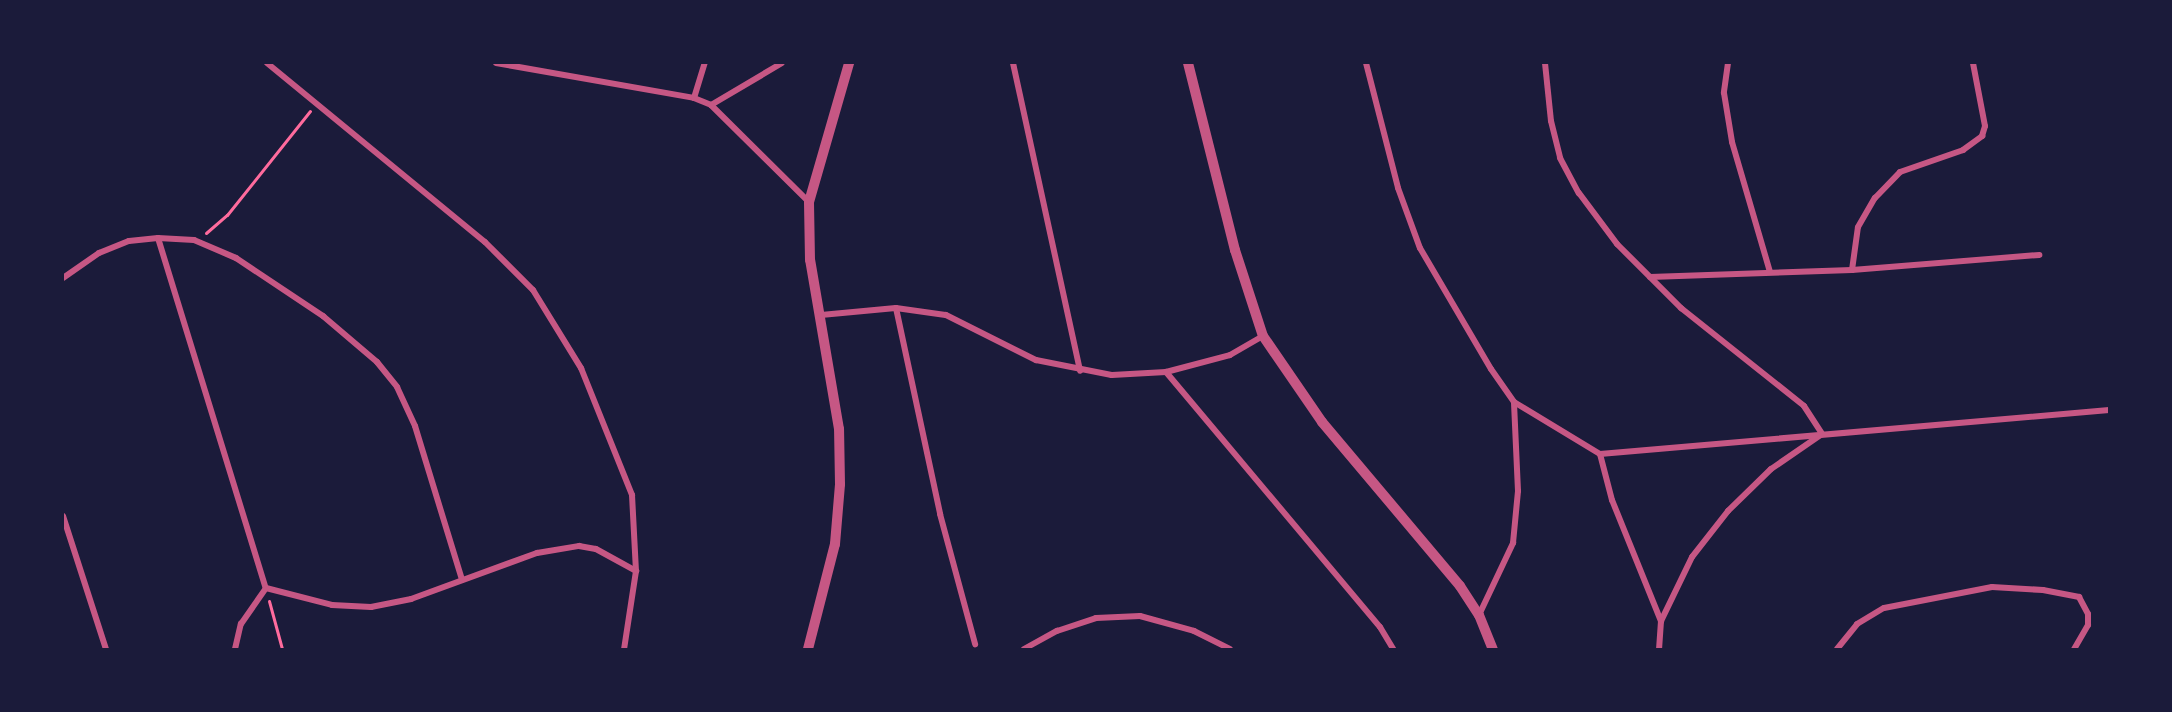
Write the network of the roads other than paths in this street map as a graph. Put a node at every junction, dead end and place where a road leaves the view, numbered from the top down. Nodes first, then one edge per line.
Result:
1 (267, 63) edge
2 (496, 63) edge
3 (705, 63) edge
4 (782, 63) edge
5 (849, 63) edge
6 (1013, 63) edge
7 (1188, 63) edge
8 (1366, 63) edge
9 (1545, 63) edge
10 (1728, 63) edge
11 (1973, 63) edge
12 (694, 98) junction
13 (711, 105) junction
14 (809, 202) junction
15 (158, 238) junction
16 (2040, 255) dead end
17 (1852, 270) junction
18 (1770, 272) junction
19 (1650, 276) junction
20 (63, 278) edge
21 (896, 308) junction
22 (820, 315) junction
23 (1263, 336) junction
24 (1080, 371) junction
25 (1166, 372) junction
26 (1514, 402) junction
27 (2109, 410) edge
28 (1822, 434) junction
29 (1600, 454) junction
30 (63, 516) edge
31 (636, 571) junction
32 (462, 580) junction
33 (266, 588) junction
34 (1479, 615) junction
35 (1661, 621) junction
36 (975, 644) dead end
37 (106, 649) edge
38 (235, 649) edge
39 (624, 649) edge
40 (808, 649) edge
41 (1024, 649) edge
42 (1230, 649) edge
43 (1393, 649) edge
44 (1493, 649) edge
45 (1659, 649) edge
46 (1837, 649) edge
47 (2074, 649) edge

1 - 31 street
2 - 12 street
3 - 12 street
4 - 13 street
5 - 14 street
6 - 24 street
7 - 23 street
8 - 26 street
9 - 19 street
10 - 18 street
11 - 17 street
12 - 13 street
13 - 14 street
14 - 22 street
15 - 20 street
15 - 32 street
15 - 33 street
16 - 17 street
17 - 18 street
18 - 19 street
19 - 28 street
21 - 22 street
21 - 24 street
21 - 36 street
22 - 40 street
23 - 25 street
23 - 34 street
24 - 25 street
25 - 43 street
26 - 29 street
26 - 34 street
27 - 28 street
28 - 29 street
28 - 35 street
29 - 35 street
30 - 37 street
31 - 32 street
31 - 39 street
32 - 33 street
33 - 38 street
34 - 44 street
35 - 45 street
41 - 42 street
46 - 47 street

